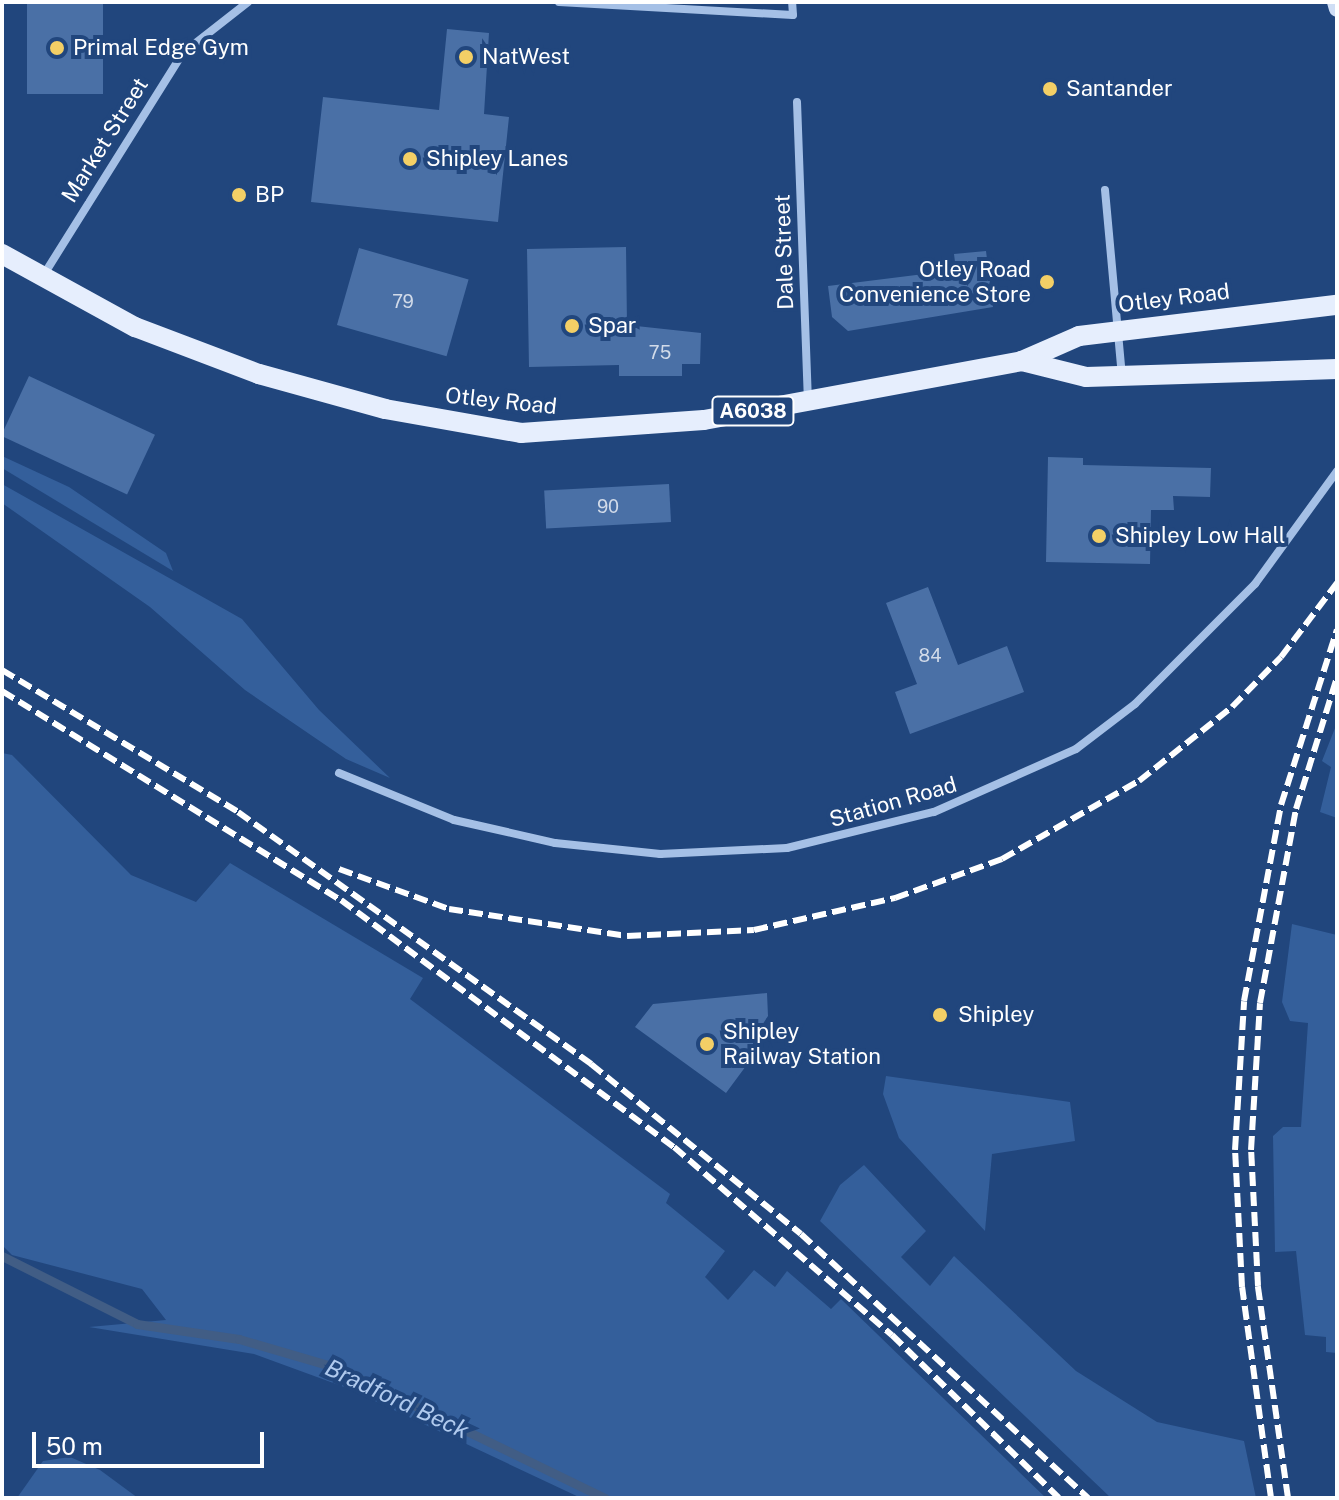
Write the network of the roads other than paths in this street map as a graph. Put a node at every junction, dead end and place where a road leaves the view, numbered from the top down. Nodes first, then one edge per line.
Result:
1 (248, 2) edge
2 (559, 2) edge
3 (792, 2) edge
4 (1335, 2) edge
5 (622, 4) edge
6 (1337, 9) edge
7 (797, 102) dead end
8 (1105, 190) dead end
9 (2, 254) edge
10 (43, 278) junction
11 (1337, 305) edge
12 (1117, 330) junction
13 (1022, 361) junction
14 (1337, 369) edge
15 (1122, 377) junction
16 (808, 401) junction
17 (1337, 471) edge
18 (339, 773) dead end

1 - 10 street, Market Street
2 - 5 street
3 - 5 street
4 - 6 street
7 - 16 street, Dale Street
8 - 12 street
9 - 10 main road, Otley Road / A6038
10 - 16 main road, Otley Road / A6038
11 - 12 main road, Otley Road / A6038
12 - 13 main road, Otley Road / A6038
12 - 15 street
13 - 15 main road, Otley Road / A6038
13 - 16 main road, Otley Road / A6038
14 - 15 main road, Otley Road / A6038
17 - 18 street, Station Road

